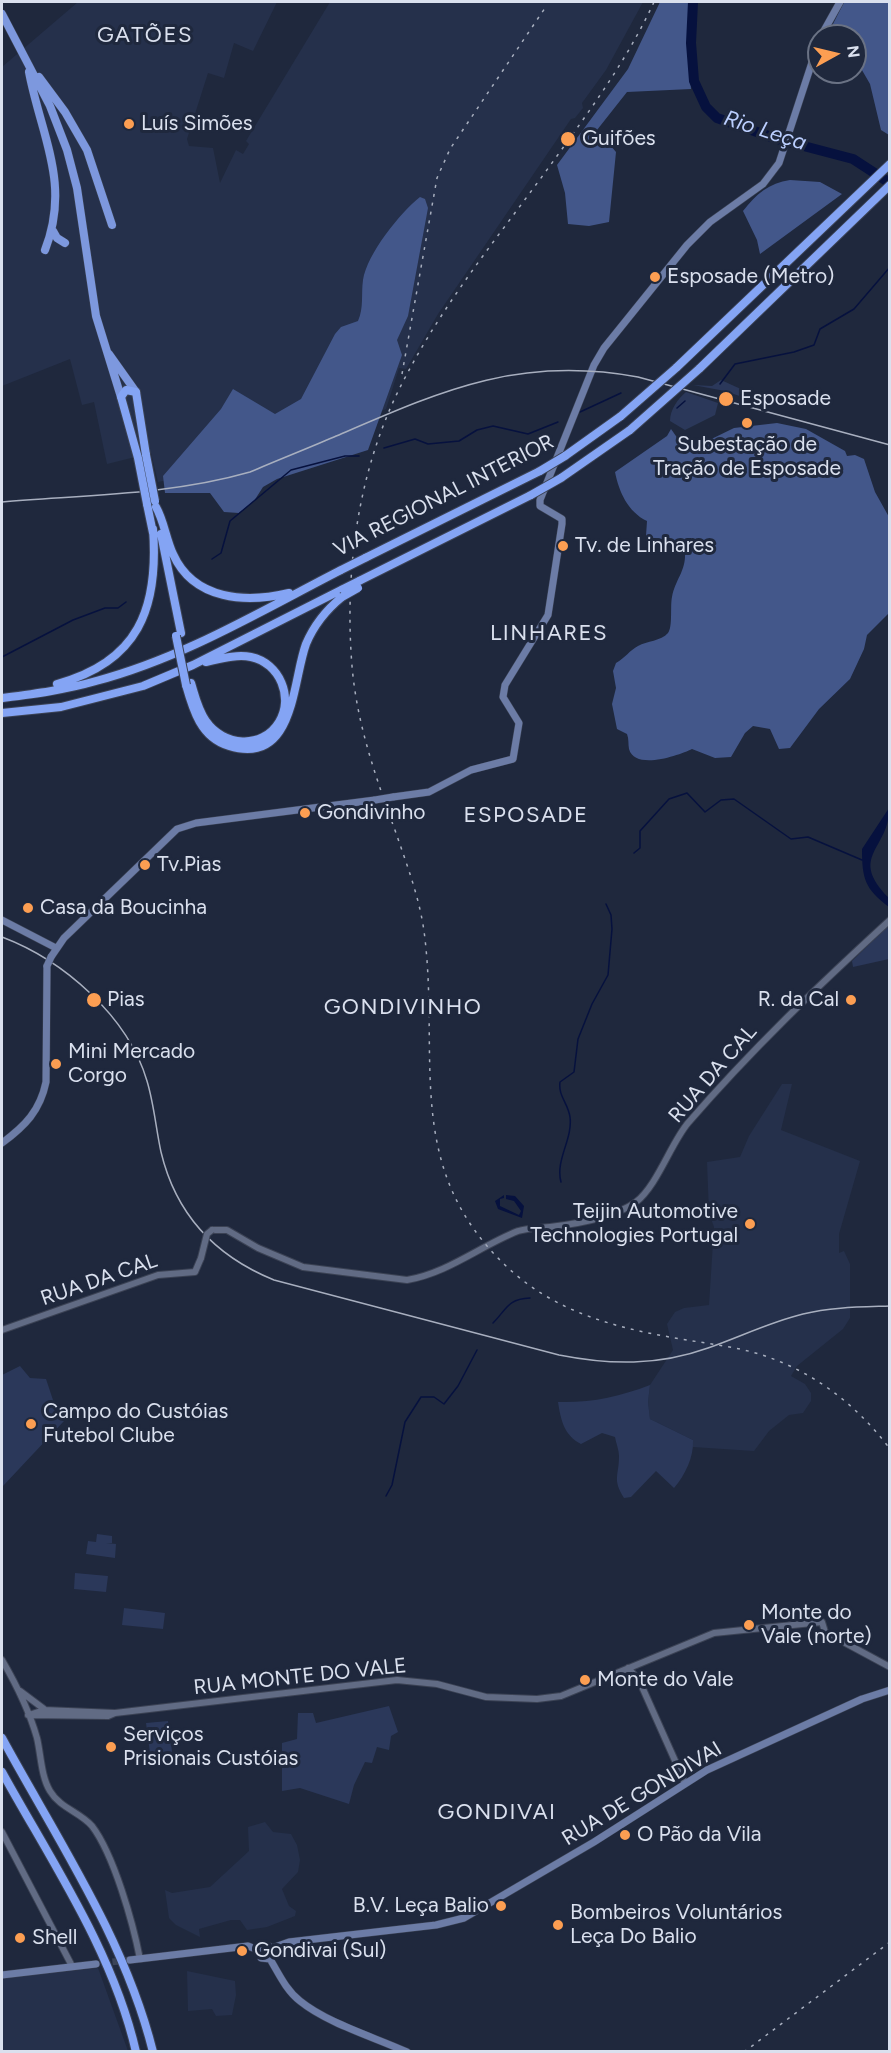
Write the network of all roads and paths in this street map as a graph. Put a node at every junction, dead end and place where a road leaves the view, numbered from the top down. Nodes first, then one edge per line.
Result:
1 (840, 2) edge
2 (2, 14) edge
3 (828, 24) edge
4 (27, 61) junction
5 (807, 77) edge
6 (55, 120) junction
7 (890, 164) edge
8 (890, 185) edge
9 (112, 225) dead end
10 (53, 231) junction
11 (65, 243) dead end
12 (45, 250) dead end
13 (136, 392) junction
14 (120, 397) junction
15 (142, 456) junction
16 (153, 504) junction
17 (153, 530) junction
18 (307, 587) junction
19 (343, 593) junction
20 (178, 635) junction
21 (193, 665) junction
22 (189, 684) junction
23 (45, 691) junction
24 (2, 698) edge
25 (2, 713) edge
26 (2, 920) edge
27 (890, 920) edge
28 (56, 948) junction
29 (2, 1143) edge
30 (2, 1330) edge
31 (2, 1660) edge
32 (890, 1667) edge
33 (628, 1668) junction
34 (890, 1690) edge
35 (20, 1691) junction
36 (44, 1713) junction
37 (28, 1715) junction
38 (35, 1734) junction
39 (2, 1738) edge
40 (2, 1772) edge
41 (685, 1783) junction
42 (2, 1832) edge
43 (273, 1948) junction
44 (258, 1950) junction
45 (140, 1959) junction
46 (270, 1959) junction
47 (130, 1960) tunnel mouth
48 (96, 1964) tunnel mouth
49 (72, 1966) junction
50 (2, 1975) edge
51 (136, 2052) edge
52 (153, 2052) edge
53 (407, 2052) edge

1 - 3 main road
2 - 4 highway
4 - 6 highway
4 - 9 highway
4 - 10 highway
5 - 28 main road, bridge
6 - 13 highway
6 - 14 highway
7 - 18 highway, VIA REGIONAL INTERIOR, bridge
8 - 19 highway, VIA REGIONAL INTERIOR, bridge
10 - 11 highway
10 - 12 highway
13 - 14 highway
13 - 15 highway
14 - 15 highway
15 - 16 highway, bridge
16 - 17 highway
16 - 18 highway
16 - 20 highway
17 - 20 highway
17 - 23 highway
18 - 23 highway, VIA REGIONAL INTERIOR
19 - 21 highway, VIA REGIONAL INTERIOR
19 - 22 highway
20 - 22 highway
21 - 22 highway
21 - 25 highway, VIA REGIONAL INTERIOR
23 - 24 highway, VIA REGIONAL INTERIOR
26 - 28 main road
27 - 30 street, RUA DA CAL, bridge
28 - 29 main road, bridge
31 - 35 street
32 - 33 street, RUA MONTE DO VALE
33 - 36 street, RUA MONTE DO VALE
33 - 41 street
34 - 41 main road, RUA DE GONDIVAI
35 - 36 street
35 - 37 street
36 - 37 street, RUA MONTE DO VALE
36 - 38 street
37 - 38 street
38 - 45 street
39 - 52 highway
40 - 51 highway
41 - 43 main road, RUA DE GONDIVAI
42 - 49 street
43 - 44 main road, RUA DE GONDIVAI
43 - 46 main road
44 - 45 main road, RUA DE GONDIVAI
44 - 46 main road
45 - 47 main road, RUA DE GONDIVAI
46 - 53 main road
48 - 49 main road
49 - 50 main road

